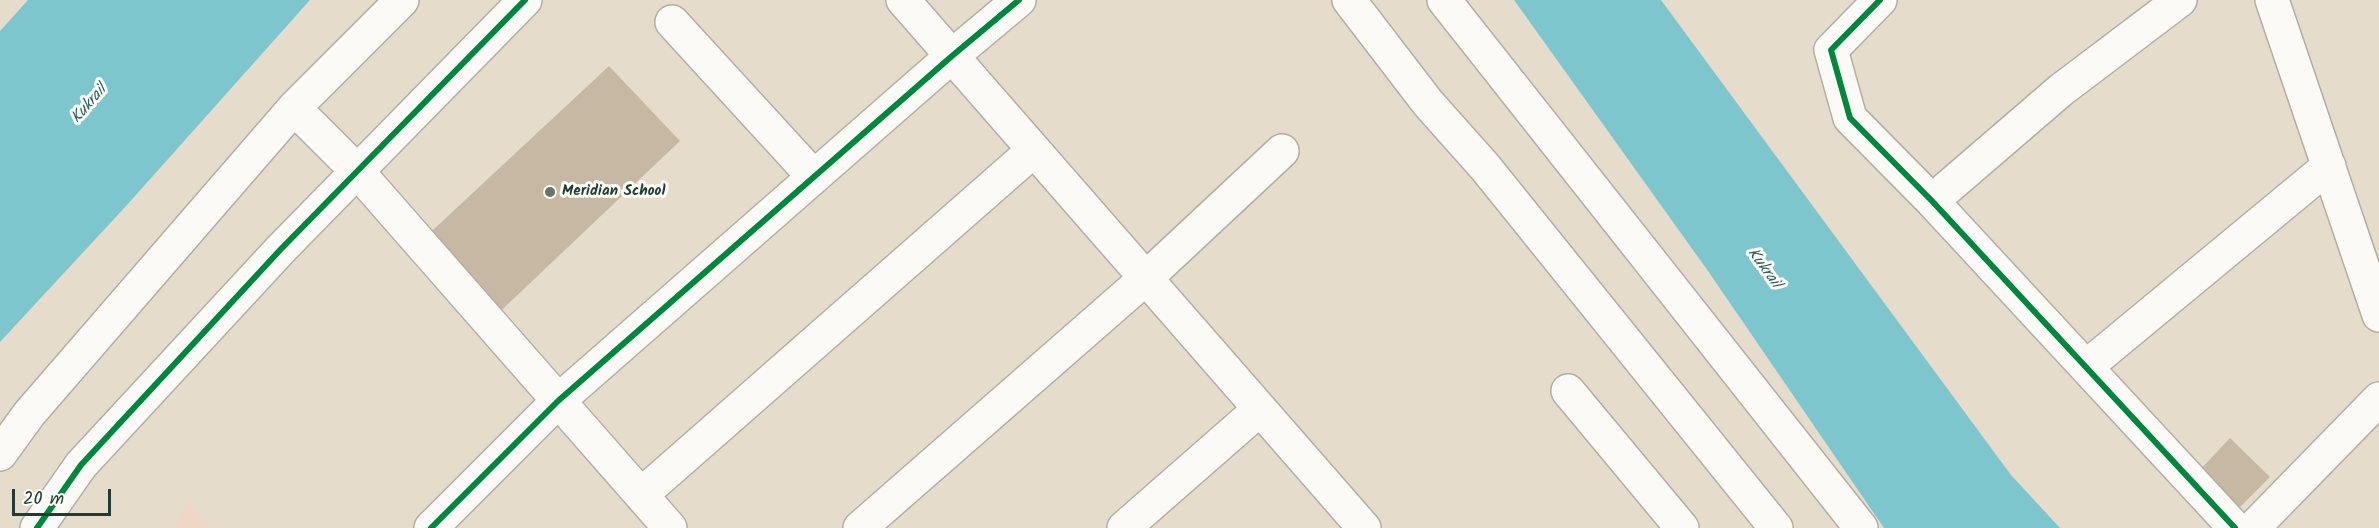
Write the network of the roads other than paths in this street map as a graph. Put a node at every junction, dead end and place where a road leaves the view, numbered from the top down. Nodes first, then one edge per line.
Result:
1 (402, 0) edge
2 (525, 0) edge
3 (903, 0) edge
4 (1019, 0) edge
5 (1349, 0) edge
6 (1444, 0) edge
7 (1880, 0) edge
8 (2180, 0) edge
9 (2272, 0) edge
10 (672, 22) dead end
11 (952, 56) junction
12 (294, 108) junction
13 (1034, 150) junction
14 (1282, 151) dead end
15 (2329, 166) junction
16 (357, 171) junction
17 (814, 177) junction
18 (1932, 201) junction
19 (1146, 278) junction
20 (2379, 315) edge
21 (2086, 367) junction
22 (1568, 391) dead end
23 (2379, 399) edge
24 (558, 401) junction
25 (1260, 410) junction
26 (0, 454) edge
27 (656, 518) edge
28 (37, 528) edge
29 (431, 528) edge
30 (861, 528) edge
31 (1124, 528) edge
32 (1364, 528) edge
33 (1682, 528) edge
34 (1776, 528) edge
35 (1861, 528) edge
36 (2235, 528) edge
37 (2253, 528) edge

1 - 12 street
2 - 16 street
3 - 11 street
4 - 11 street
5 - 34 street
6 - 35 street
7 - 18 street
8 - 18 street
9 - 15 street
10 - 17 street
11 - 13 street
11 - 17 street
12 - 16 street
12 - 26 street
13 - 19 street
13 - 27 street
14 - 19 street
15 - 20 street
15 - 21 street
16 - 24 street
16 - 28 street
17 - 24 street
18 - 21 street
19 - 25 street
19 - 30 street
21 - 36 street
22 - 33 street
23 - 37 street
24 - 27 street
24 - 29 street
25 - 31 street
25 - 32 street

